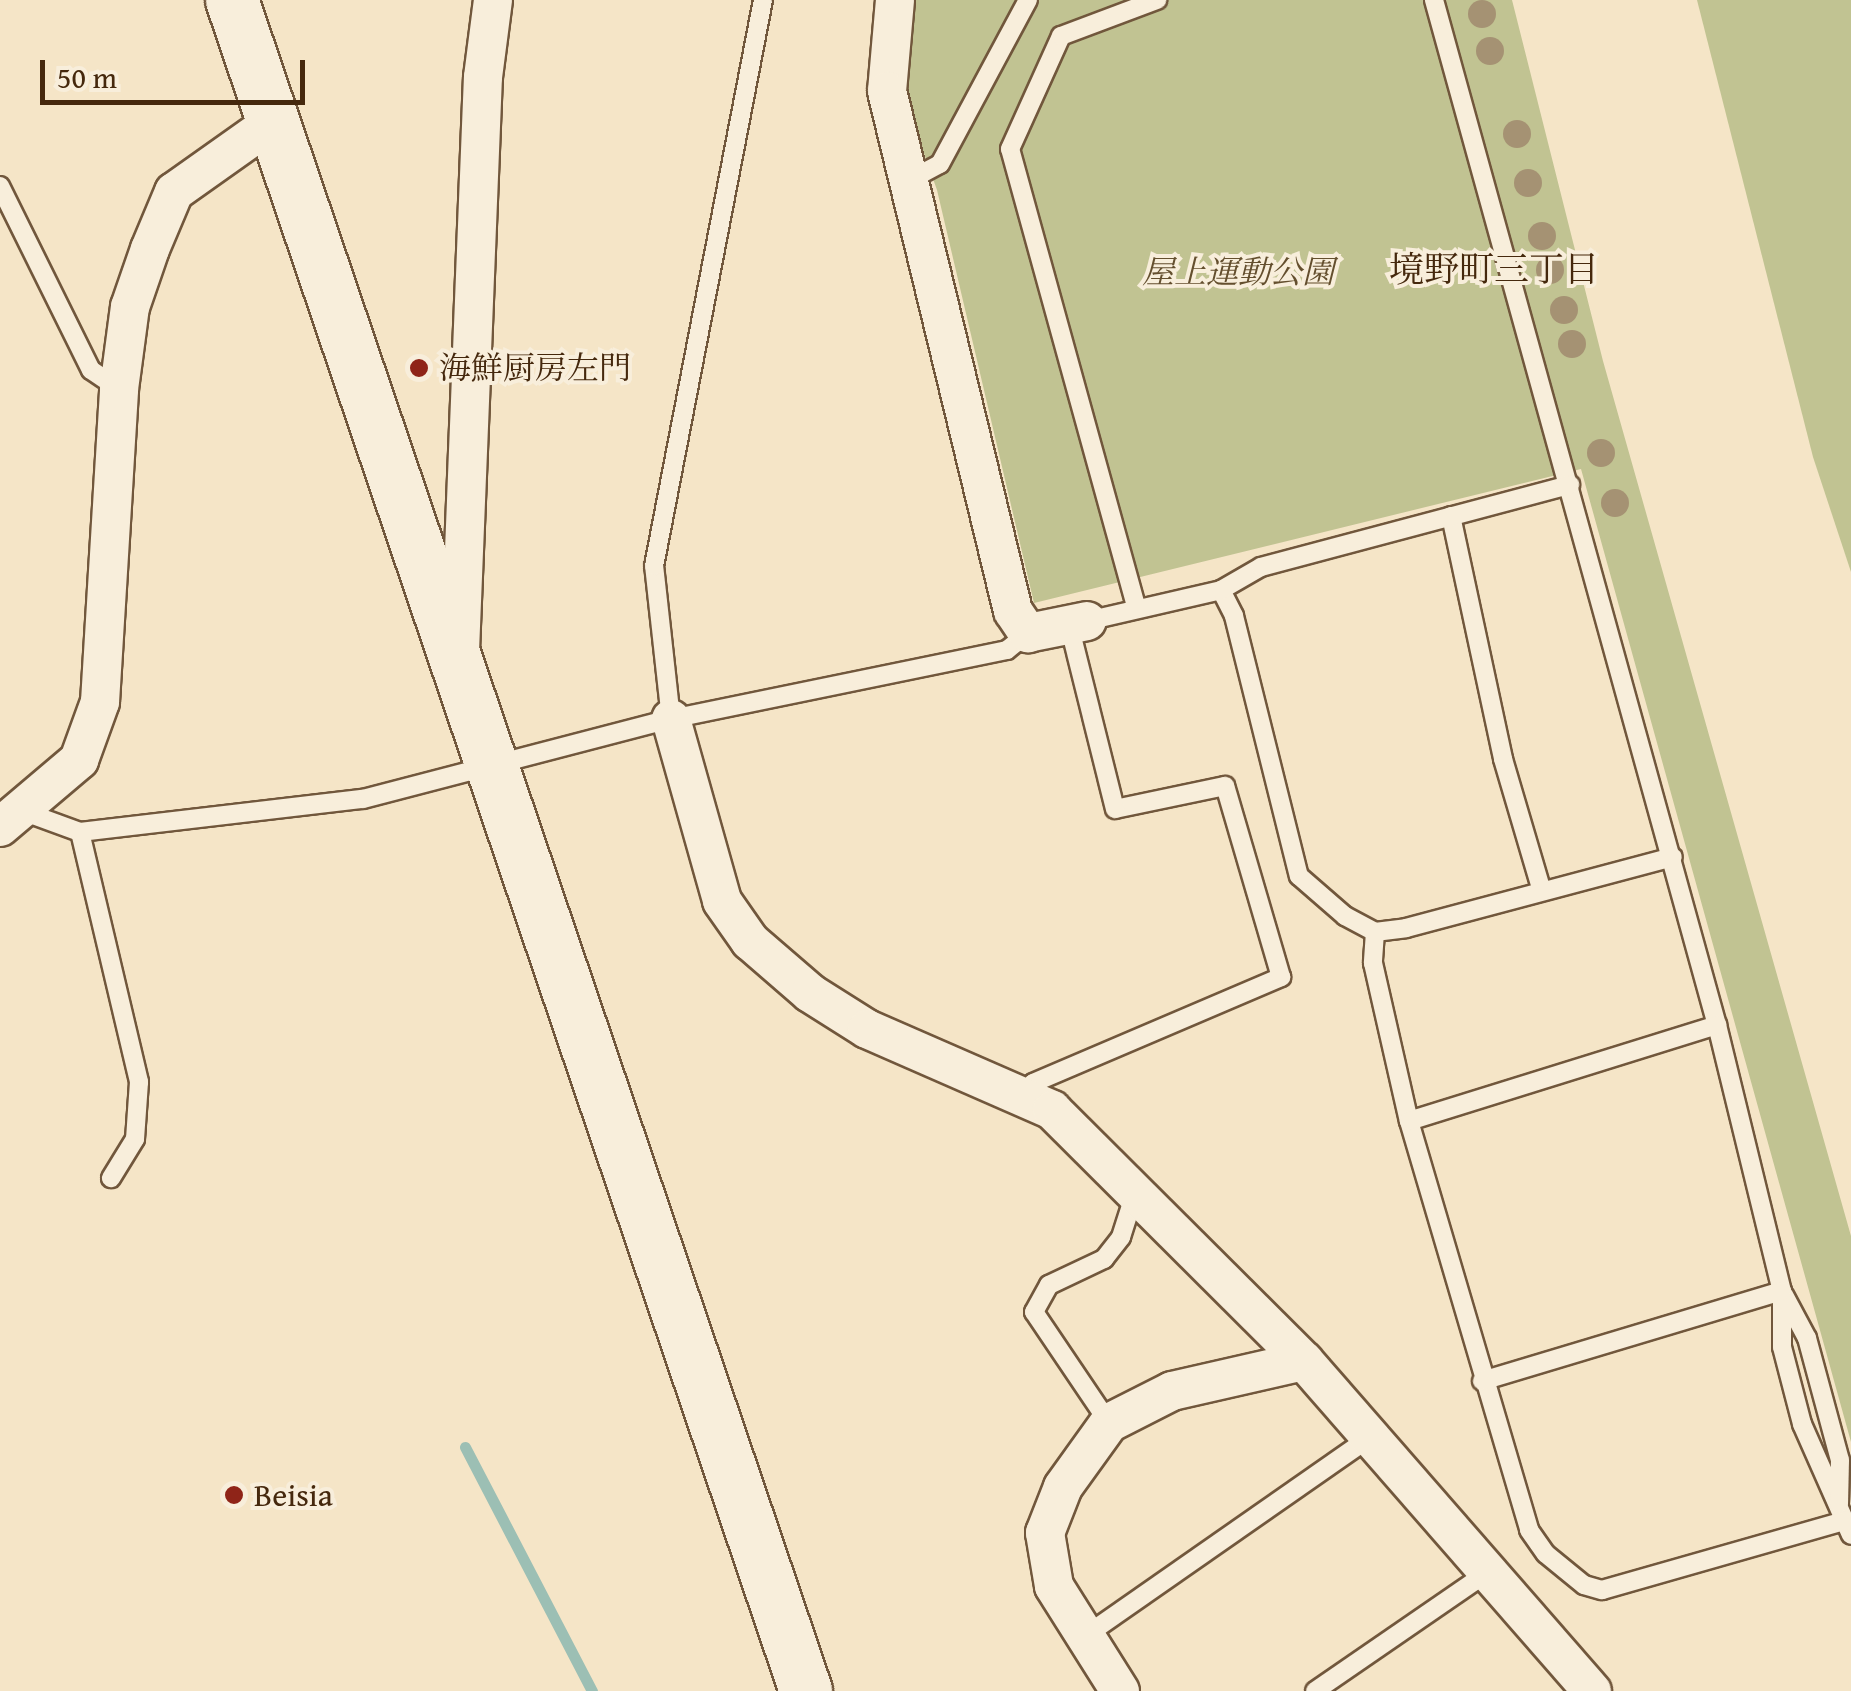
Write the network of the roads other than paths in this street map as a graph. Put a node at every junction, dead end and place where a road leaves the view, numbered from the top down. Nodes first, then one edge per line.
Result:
1 (232, 0) edge
2 (493, 0) edge
3 (762, 0) edge
4 (896, 0) edge
5 (1028, 0) edge
6 (1157, 0) edge
7 (1434, 0) edge
8 (272, 122) junction
9 (905, 183) junction
10 (0, 186) edge
11 (119, 389) junction
12 (1570, 485) junction
13 (1450, 516) junction
14 (1221, 590) junction
15 (1136, 606) junction
16 (1078, 622) junction
17 (1028, 633) junction
18 (459, 662) junction
19 (671, 719) junction
20 (494, 763) junction
21 (13, 819) edge
22 (80, 832) junction
23 (1673, 857) junction
24 (1541, 888) junction
25 (1375, 932) junction
26 (1717, 1025) junction
27 (1023, 1097) junction
28 (1410, 1121) junction
29 (111, 1178) dead end
30 (1136, 1191) junction
31 (1782, 1291) junction
32 (1304, 1360) junction
33 (1482, 1381) junction
34 (1109, 1423) junction
35 (1373, 1436) junction
36 (1845, 1520) edge
37 (1488, 1572) junction
38 (1088, 1634) junction
39 (806, 1691) edge
40 (1120, 1691) edge
41 (1315, 1691) edge
42 (1592, 1691) edge

1 - 8 street
2 - 18 street
3 - 19 lane
4 - 9 street
5 - 9 lane
6 - 15 lane
7 - 12 lane
8 - 11 street
8 - 18 street
9 - 17 street
10 - 11 lane
11 - 21 street
12 - 13 lane
12 - 23 lane
13 - 14 lane
13 - 24 lane
14 - 15 lane
14 - 25 lane
15 - 16 lane
16 - 17 street
16 - 27 lane
17 - 19 lane
18 - 20 street
19 - 20 lane
19 - 27 street
20 - 22 lane
20 - 39 street
21 - 22 lane
22 - 29 lane
23 - 24 lane
23 - 26 lane
24 - 25 lane
25 - 28 lane
26 - 28 lane
26 - 31 lane
27 - 30 street
28 - 33 lane
30 - 32 street
30 - 34 lane
31 - 33 lane
31 - 36 lane
31 - 36 lane
32 - 34 street
32 - 35 street
33 - 36 lane
34 - 38 street
35 - 37 street
35 - 38 lane
37 - 41 lane
37 - 42 street
38 - 40 street

